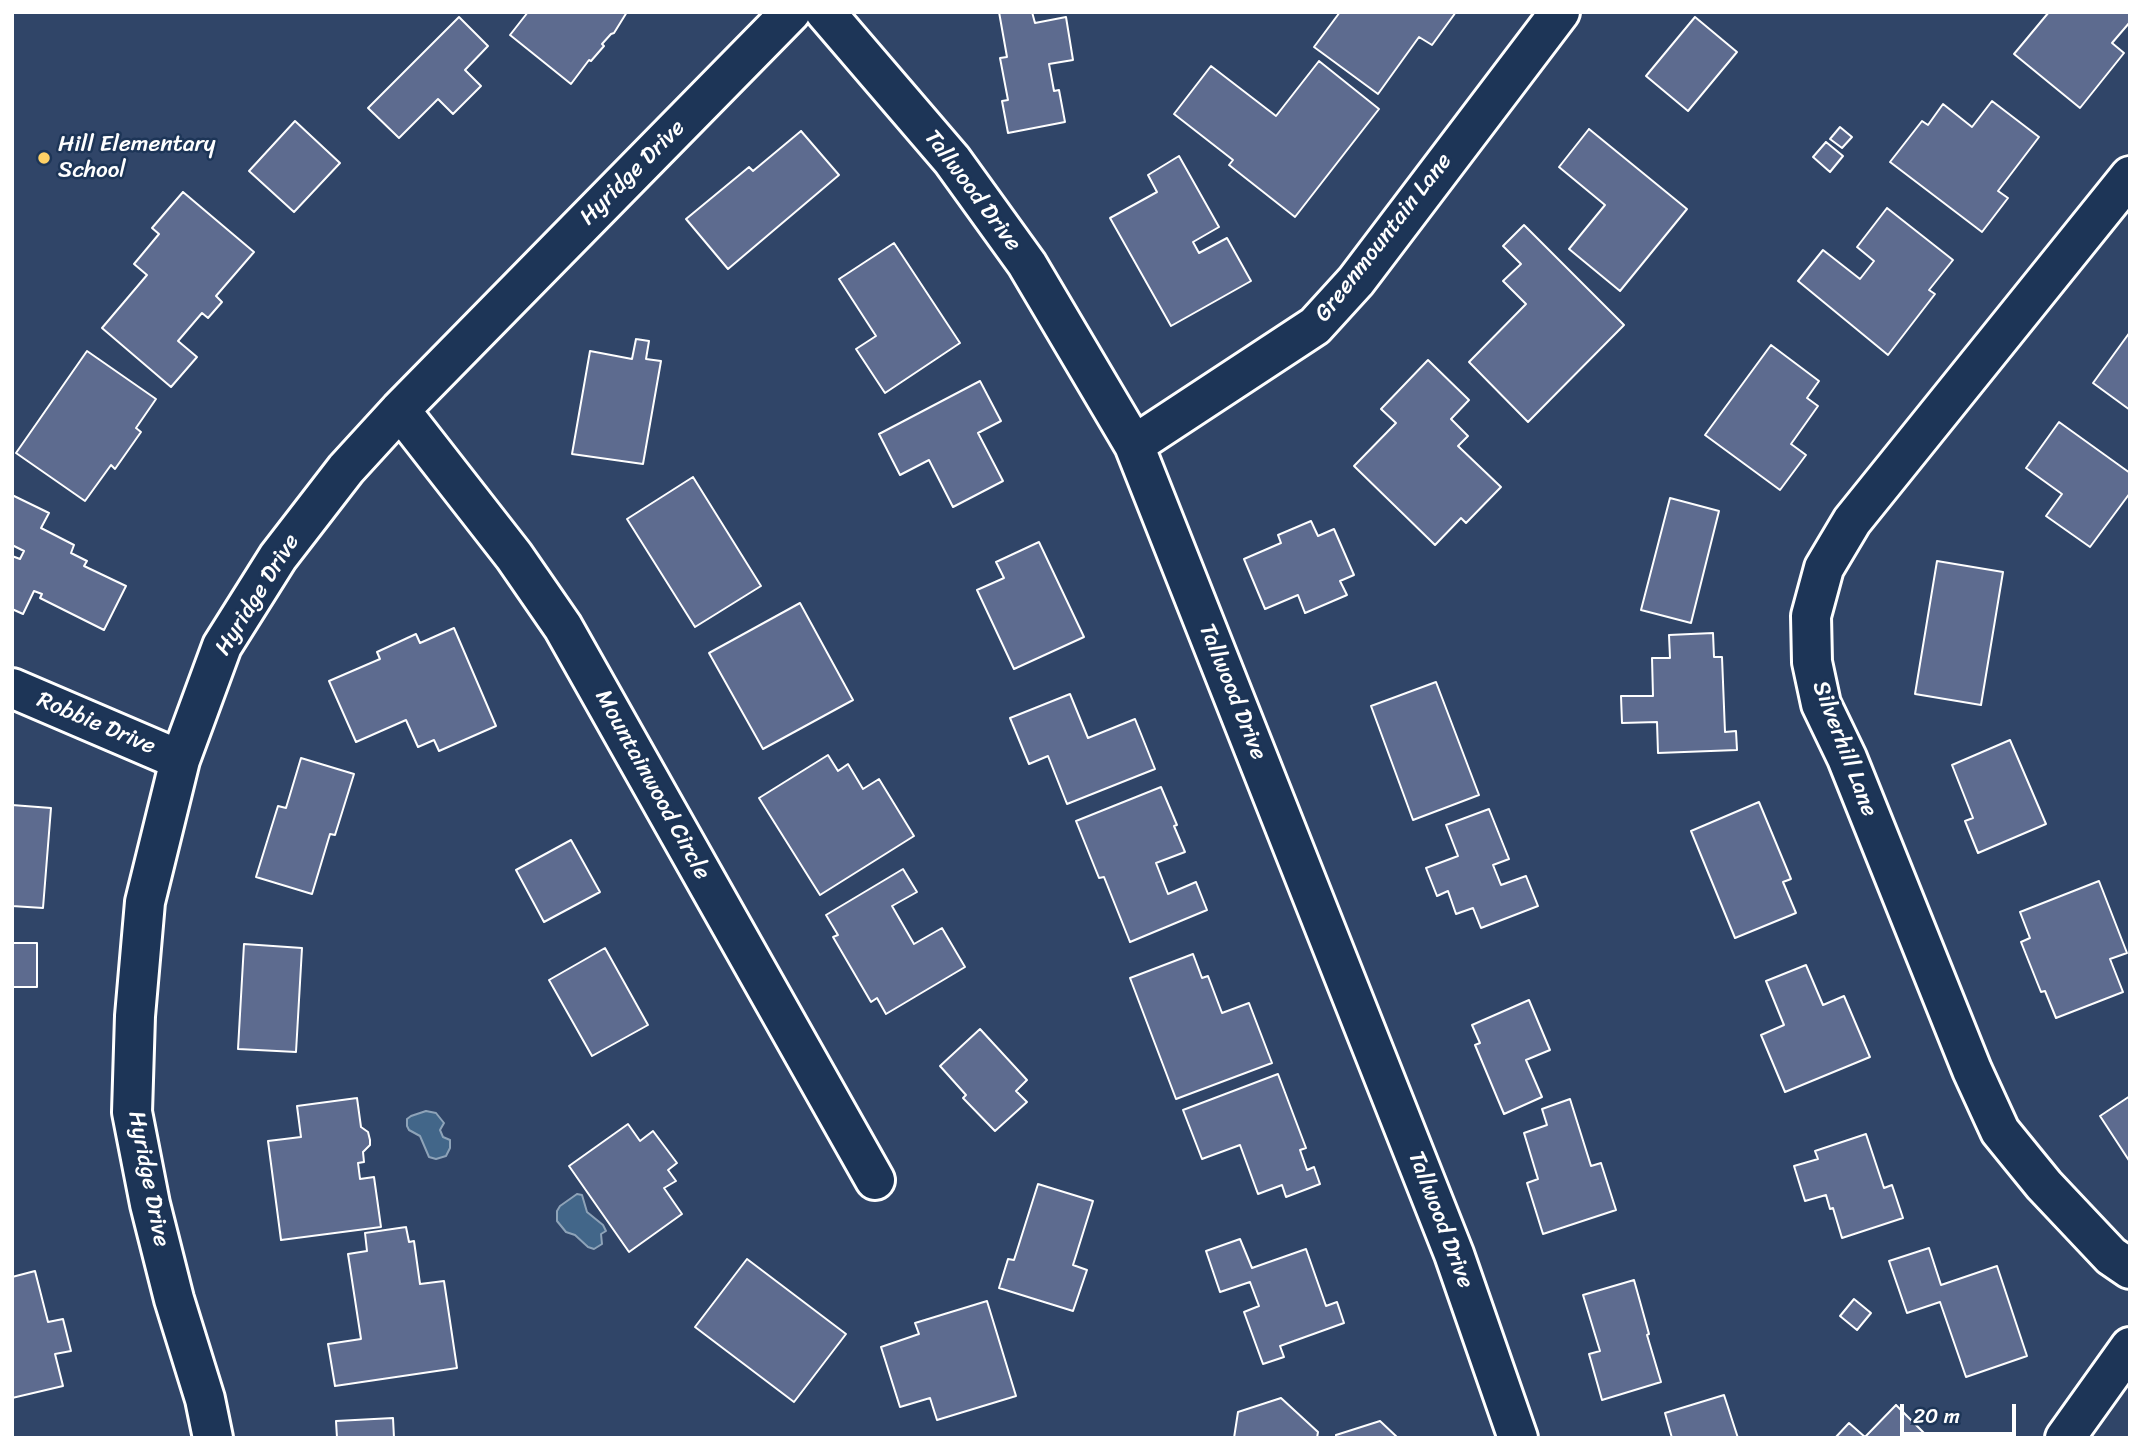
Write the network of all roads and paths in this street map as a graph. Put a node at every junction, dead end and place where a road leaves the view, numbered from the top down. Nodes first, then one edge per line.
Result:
1 (791, 12) edge
2 (825, 12) edge
3 (1560, 12) edge
4 (2130, 176) edge
5 (401, 410) junction
6 (1134, 445) junction
7 (12, 688) edge
8 (180, 760) junction
9 (875, 1180) dead end
10 (2130, 1269) edge
11 (2130, 1347) edge
12 (213, 1438) edge
13 (1518, 1438) edge
14 (2065, 1438) edge

1 - 5 street, Hyridge Drive
2 - 6 street, Tallwood Drive
3 - 6 street, Greenmountain Lane
4 - 10 street, Silverhill Lane
5 - 8 street, Hyridge Drive
5 - 9 street, Mountainwood Circle
6 - 13 street, Tallwood Drive
7 - 8 street, Robbie Drive
8 - 12 street, Hyridge Drive
11 - 14 street

